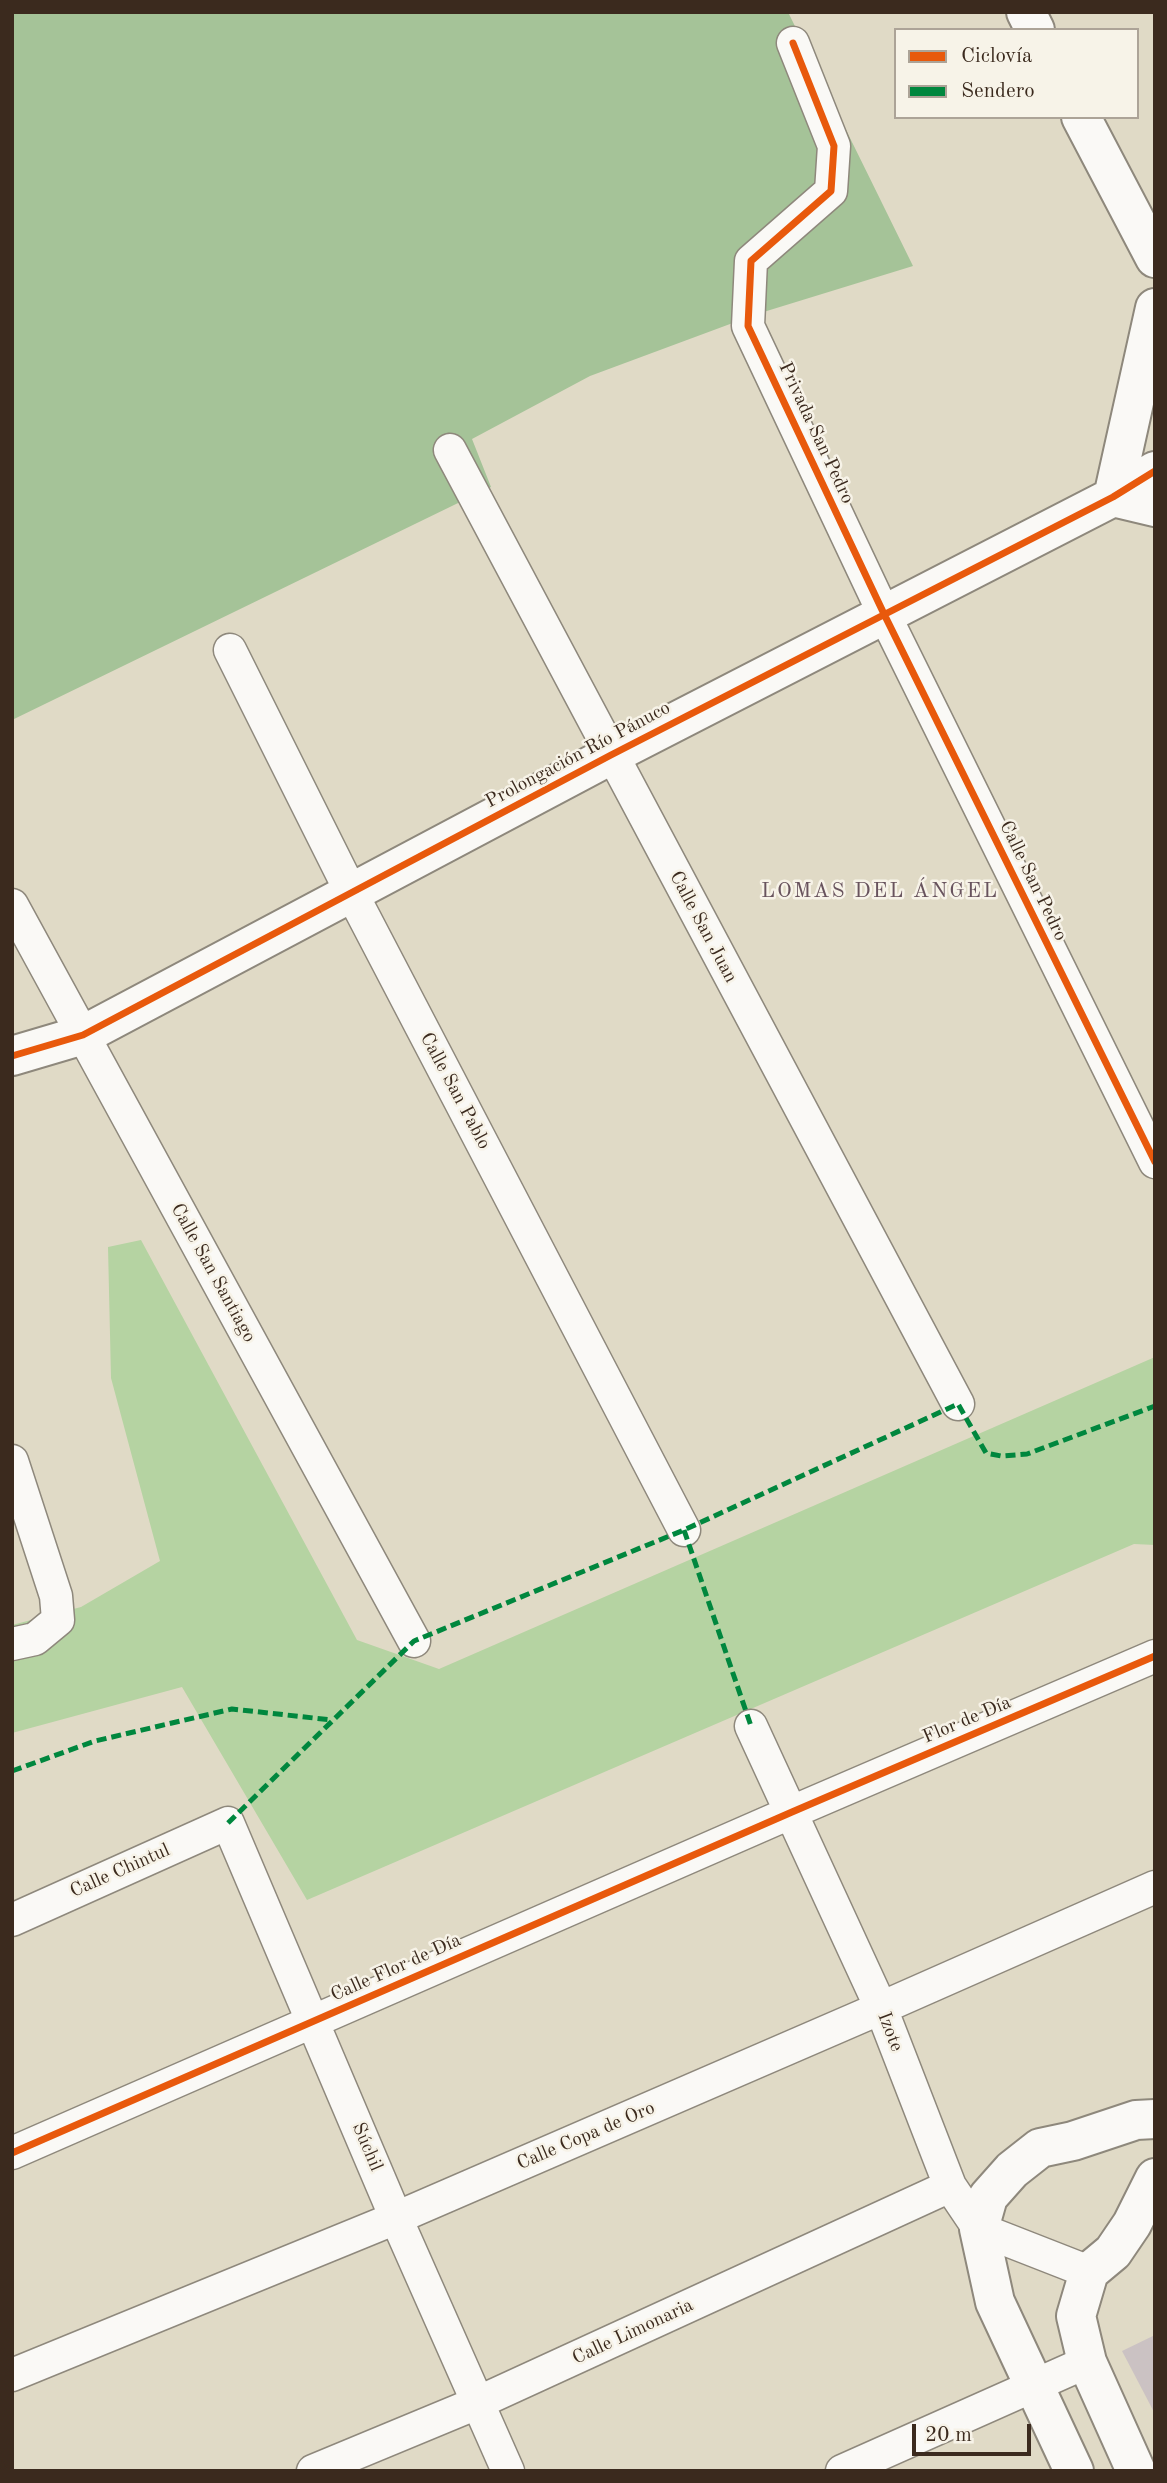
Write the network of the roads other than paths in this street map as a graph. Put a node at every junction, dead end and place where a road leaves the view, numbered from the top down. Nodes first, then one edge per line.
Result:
1 (1026, 12) edge
2 (1034, 28) edge
3 (793, 43) dead end
4 (1082, 119) edge
5 (1155, 258) edge
6 (1155, 308) edge
7 (450, 450) dead end
8 (1155, 471) edge
9 (1113, 497) junction
10 (1155, 507) edge
11 (884, 614) junction
12 (230, 649) dead end
13 (611, 755) junction
14 (351, 892) junction
15 (12, 905) edge
16 (83, 1035) junction
17 (12, 1056) edge
18 (1155, 1161) edge
19 (958, 1404) dead end
20 (12, 1461) edge
21 (684, 1530) dead end
22 (414, 1641) dead end
23 (12, 1644) edge
24 (1155, 1656) edge
25 (751, 1726) dead end
26 (792, 1812) junction
27 (228, 1822) joint
28 (1155, 1886) edge
29 (12, 1920) edge
30 (881, 2008) junction
31 (313, 2021) junction
32 (1155, 2119) edge
33 (12, 2153) edge
34 (1155, 2178) edge
35 (950, 2186) junction
36 (396, 2218) junction
37 (979, 2229) junction
38 (1089, 2272) junction
39 (1087, 2362) junction
40 (12, 2375) edge
41 (1035, 2384) junction
42 (477, 2403) junction
43 (313, 2471) edge
44 (508, 2471) edge
45 (842, 2471) edge
46 (1074, 2471) edge
47 (1136, 2471) edge

1 - 2 street
3 - 11 street, Privada San Pedro
4 - 5 street
6 - 9 street
7 - 13 street, Calle San Juan
8 - 9 street, Prolongación Río Pánuco
9 - 10 street
9 - 11 street, Prolongación Río Pánuco
11 - 13 street, Prolongación Río Pánuco
11 - 18 street, Calle San Pedro
12 - 14 street, Calle San Pablo
13 - 14 street, Prolongación Río Pánuco
13 - 19 street, Calle San Juan
14 - 16 street, Prolongación Río Pánuco
14 - 21 street, Calle San Pablo
15 - 16 street, Calle San Santiago
16 - 17 street, Prolongación Río Pánuco
16 - 22 street, Calle San Santiago
20 - 23 street
24 - 26 street, Flor de Día
25 - 26 street, Izote
26 - 30 street, Izote
26 - 31 street, Calle Flor de Día
27 - 29 street, Calle Chintul
27 - 31 street, Súchil
28 - 30 street, Calle Copa de Oro
30 - 35 street, Izote
30 - 36 street, Calle Copa de Oro
31 - 33 street, Calle Flor de Día
31 - 36 street, Súchil
32 - 37 street
34 - 38 street
35 - 37 street, Izote
35 - 42 street, Calle Limonaria
36 - 40 street, Calle Copa de Oro
36 - 42 street, Súchil
37 - 38 street
37 - 41 street
38 - 39 street
39 - 41 street
39 - 47 street
41 - 45 street
41 - 46 street
42 - 43 street, Calle Limonaria
42 - 44 street, Súchil

